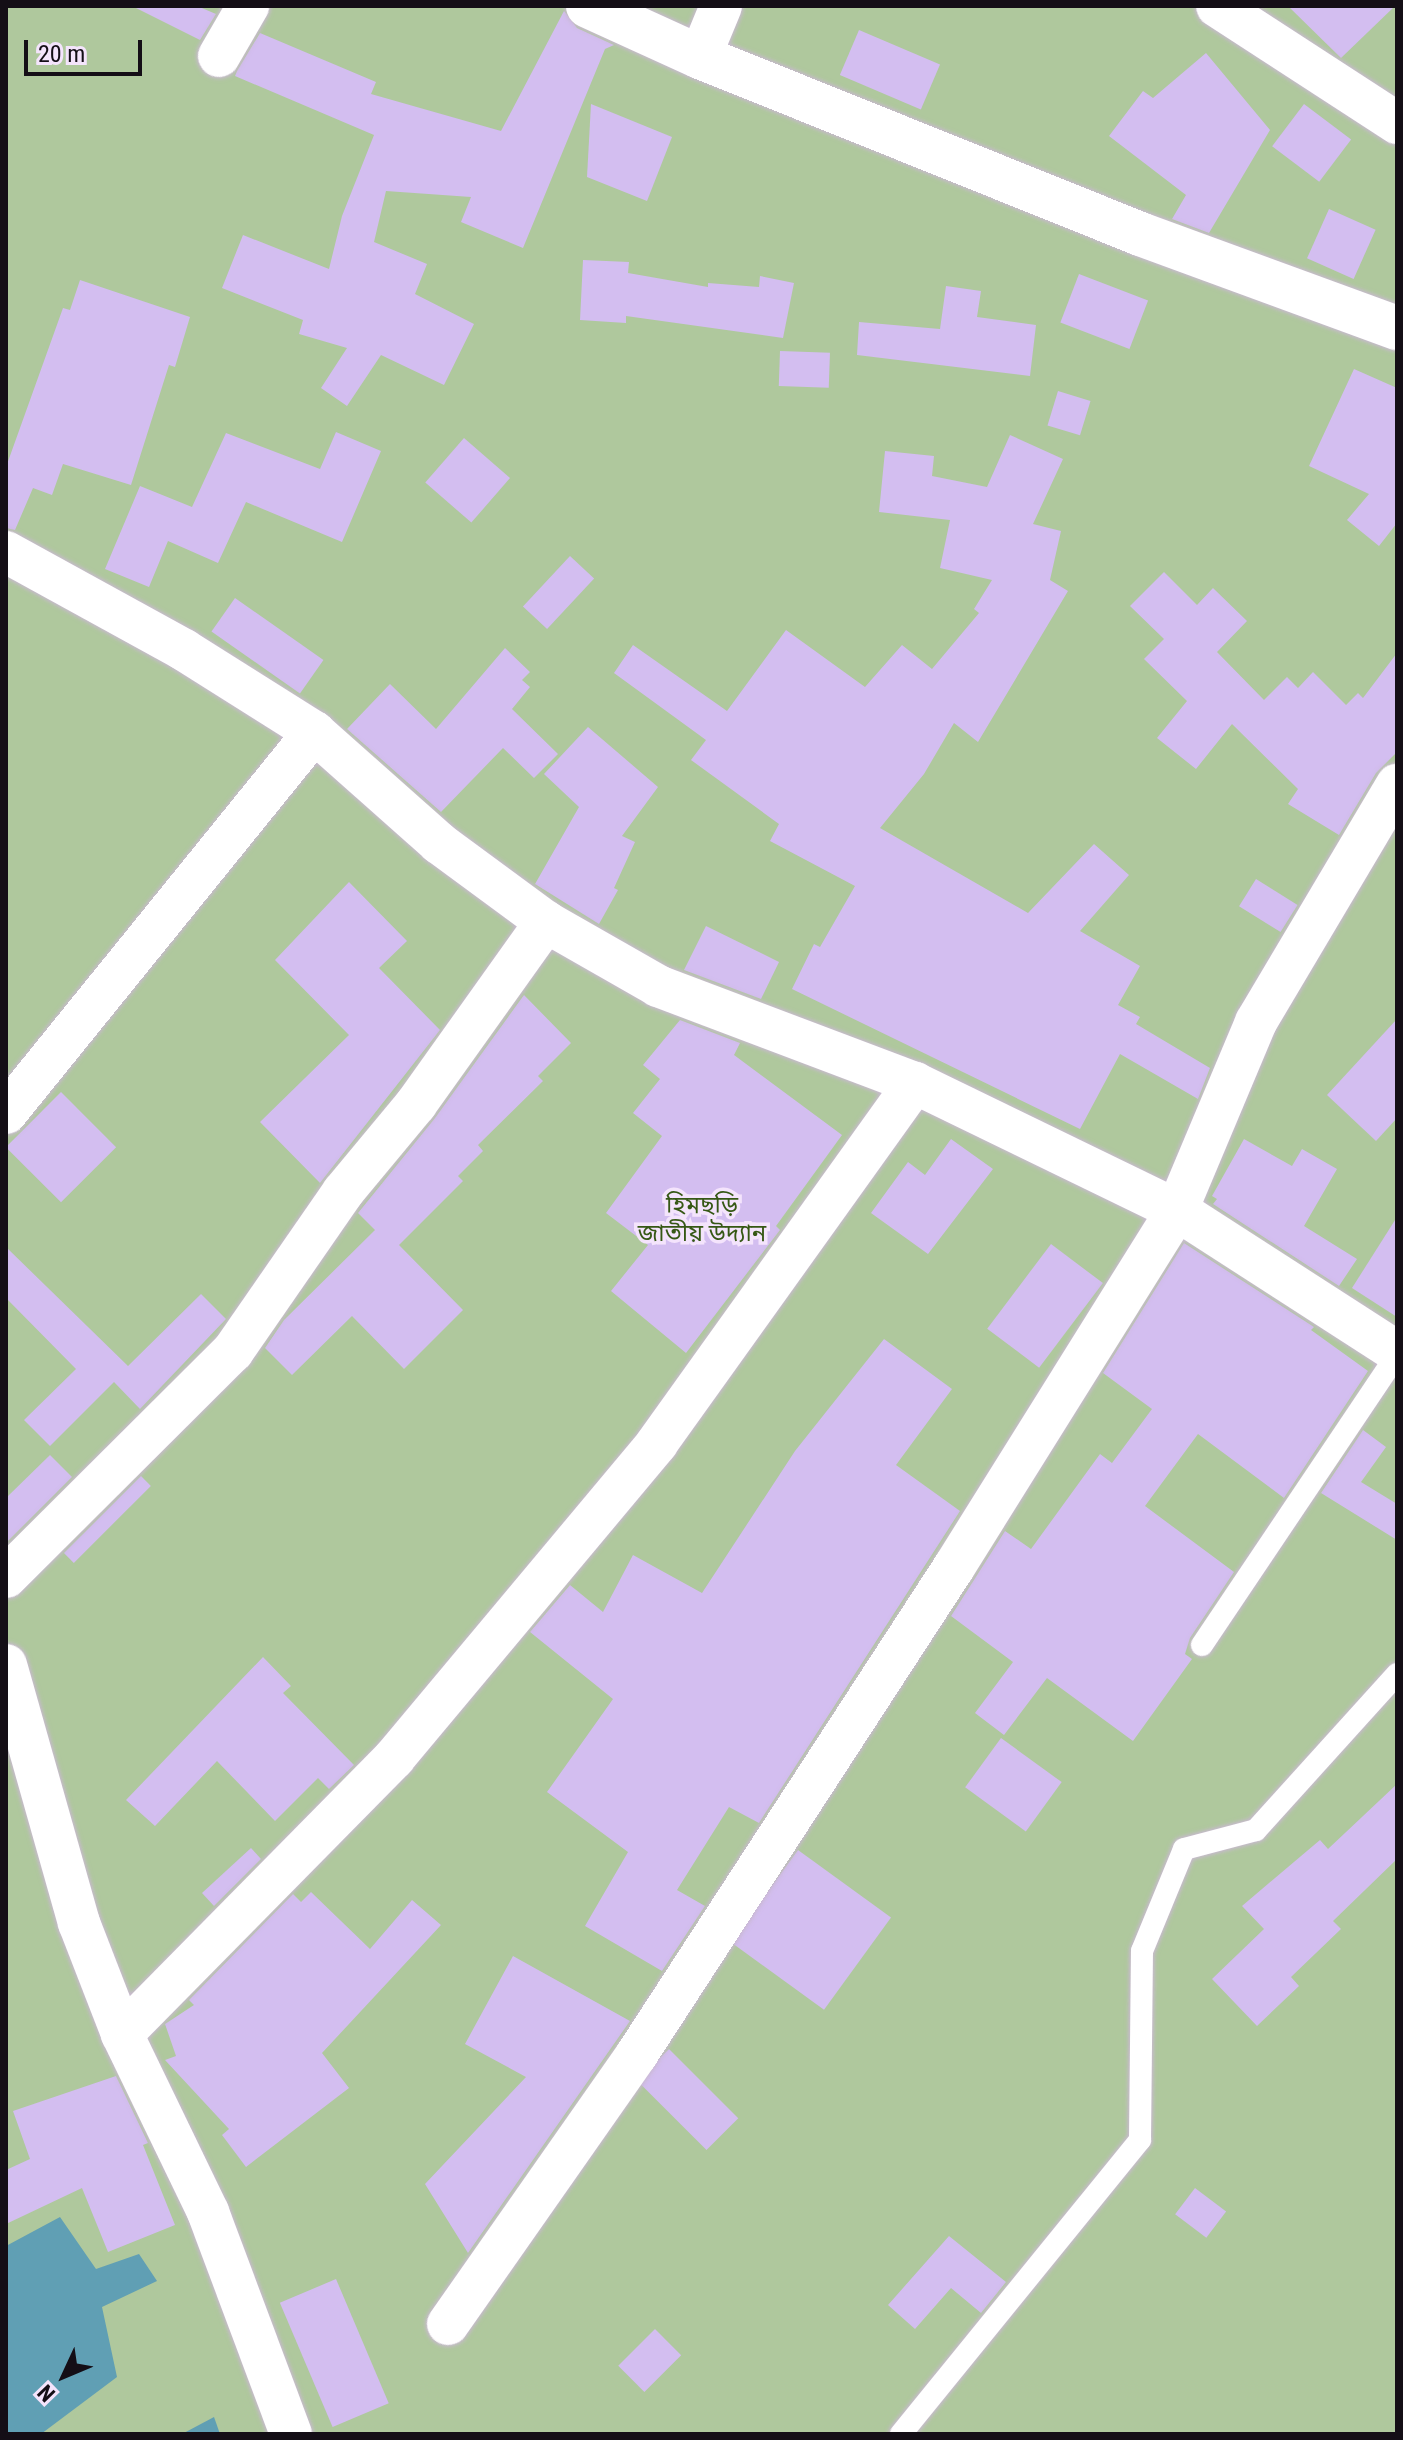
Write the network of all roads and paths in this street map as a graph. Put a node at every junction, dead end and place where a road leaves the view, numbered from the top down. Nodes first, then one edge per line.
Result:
1 (248, 6) edge
2 (588, 6) edge
3 (721, 6) edge
4 (1217, 6) edge
5 (219, 56) dead end
6 (700, 57) junction
7 (1397, 123) edge
8 (1397, 328) edge
9 (6, 552) edge
10 (314, 732) junction
11 (1397, 785) edge
12 (546, 922) junction
13 (915, 1083) junction
14 (6, 1113) edge
15 (1177, 1210) junction
16 (1397, 1354) edge
17 (6, 1577) edge
18 (1202, 1645) dead end
19 (6, 1665) edge
20 (1397, 1674) edge
21 (122, 2034) junction
22 (448, 2324) dead end
23 (291, 2434) edge
24 (901, 2434) edge

1 - 5 street
2 - 6 street
3 - 6 street
4 - 7 street
6 - 8 street
9 - 10 street
10 - 12 street
10 - 14 street
11 - 15 street
12 - 13 street
12 - 17 street
13 - 15 street
13 - 21 street
15 - 16 street
15 - 22 street
16 - 18 lane
19 - 21 street
20 - 24 lane
21 - 23 street

